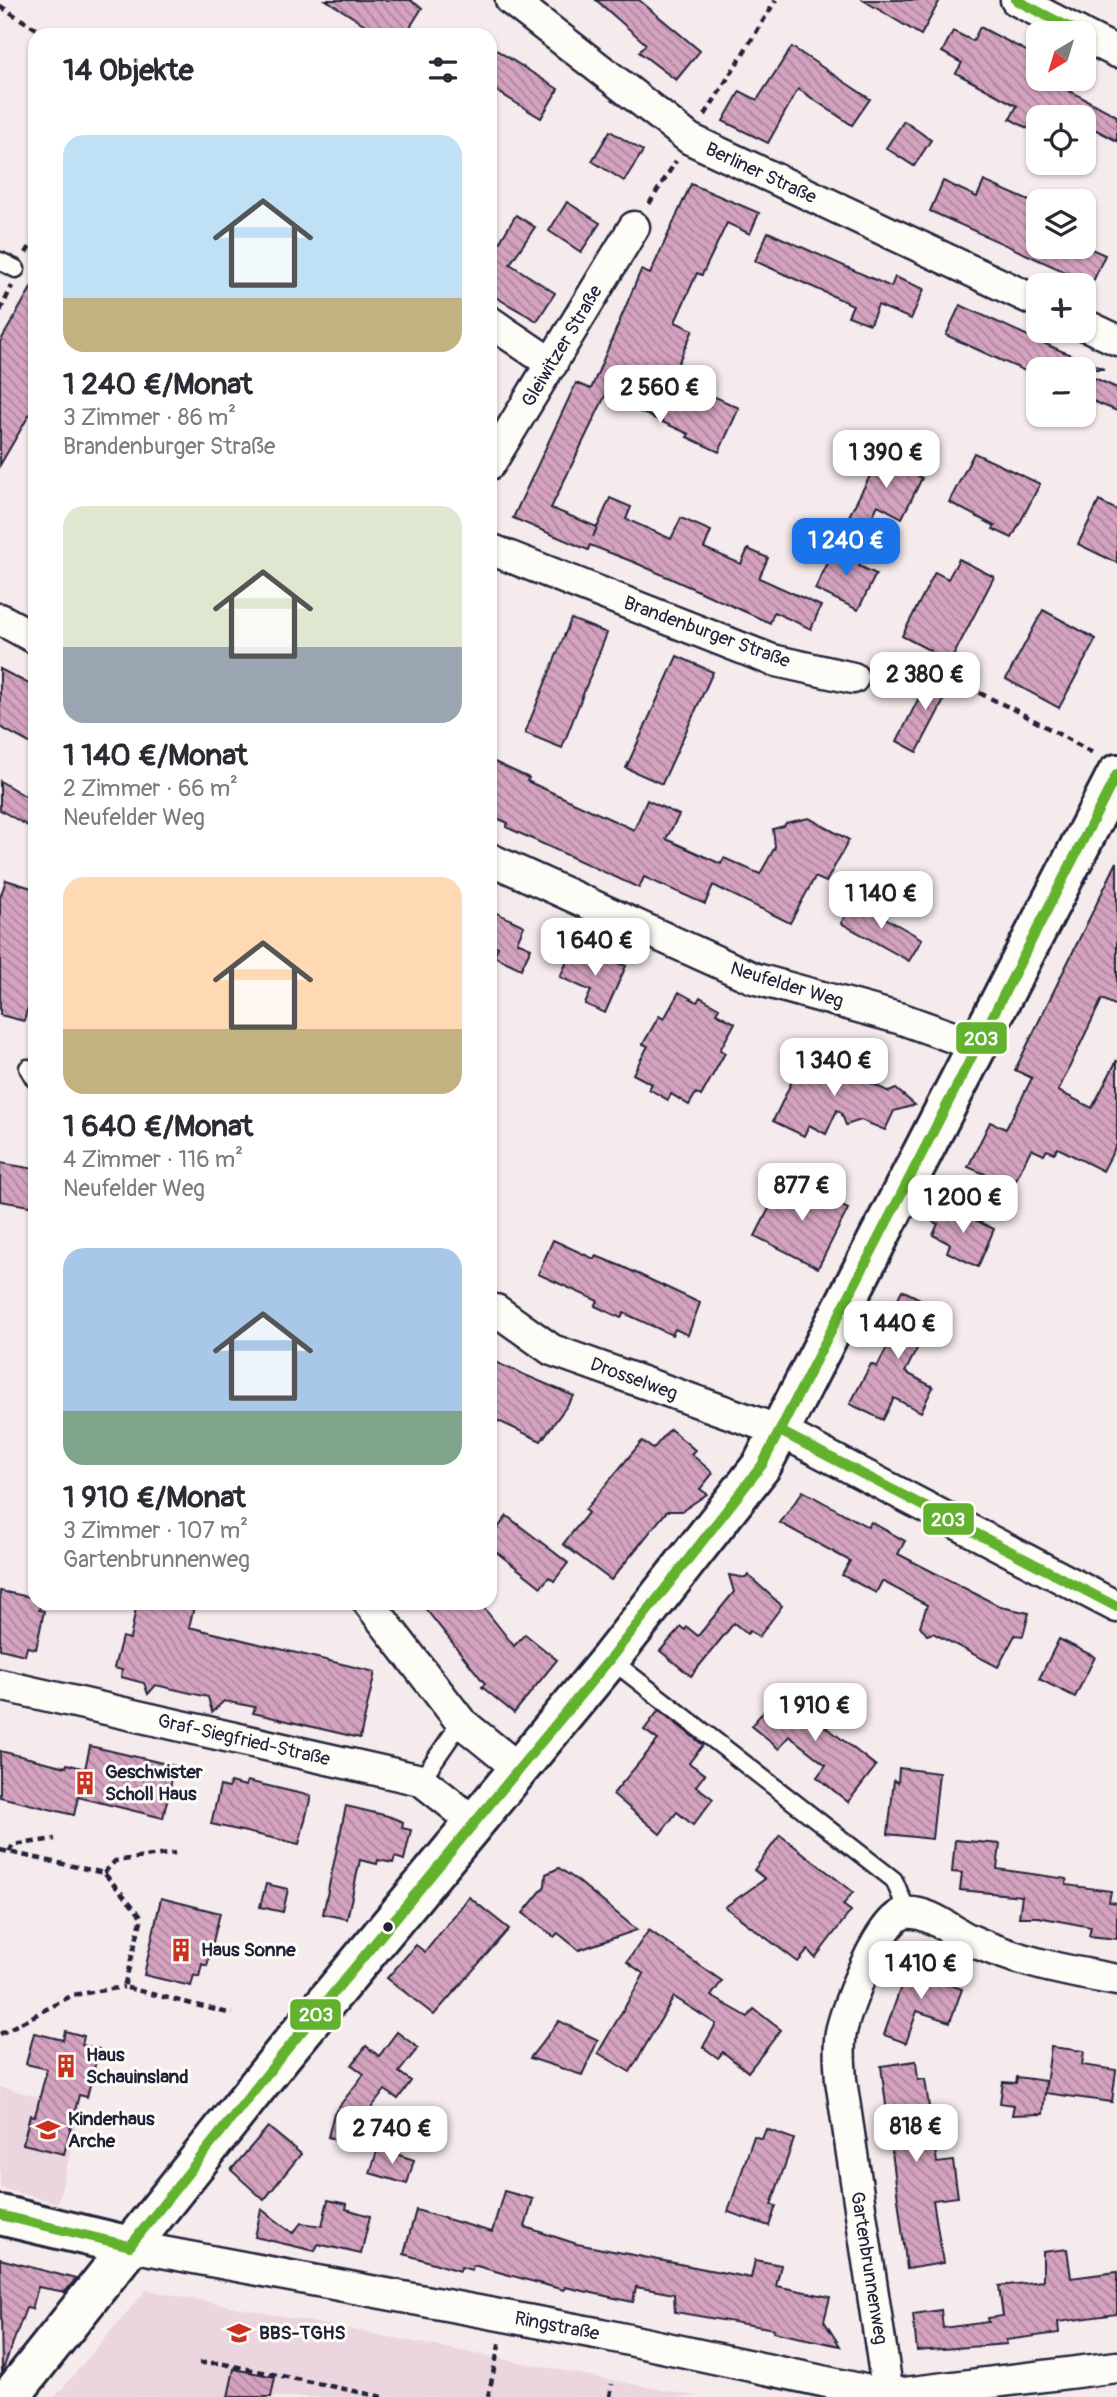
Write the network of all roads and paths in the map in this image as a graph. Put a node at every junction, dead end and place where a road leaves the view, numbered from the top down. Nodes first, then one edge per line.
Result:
1 (511, 0) edge
2 (1016, 0) edge
3 (0, 6) edge
4 (1057, 21) edge
5 (35, 28) edge
6 (1096, 41) edge
7 (1117, 52) edge
8 (634, 228) dead end
9 (0, 261) edge
10 (16, 269) dead end
11 (1026, 297) edge
12 (497, 327) edge
13 (1096, 330) edge
14 (1117, 340) edge
15 (552, 364) junction
16 (497, 453) edge
17 (497, 552) edge
18 (0, 619) edge
19 (28, 634) edge
20 (853, 678) joint
21 (1106, 764) edge
22 (497, 862) edge
23 (975, 1045) junction
24 (497, 1311) edge
25 (780, 1431) junction
26 (1117, 1607) edge
27 (374, 1610) edge
28 (610, 1659) junction
29 (0, 1685) edge
30 (461, 1722) junction
31 (519, 1769) junction
32 (421, 1780) junction
33 (474, 1822) junction
34 (55, 1839) dead end
35 (0, 1850) edge
36 (9, 1852) junction
37 (175, 1853) dead end
38 (104, 1873) junction
39 (908, 1913) junction
40 (1117, 1980) edge
41 (124, 1987) junction
42 (232, 2014) dead end
43 (0, 2034) edge
44 (0, 2215) edge
45 (130, 2246) junction
46 (505, 2316) junction
47 (199, 2363) dead end
48 (1117, 2367) edge
49 (612, 2384) dead end
50 (888, 2395) junction
51 (10, 2397) edge
52 (383, 2397) edge
53 (488, 2397) edge
54 (610, 2397) edge

1 - 11 street, Berliner Straße
2 - 4 street
3 - 5 path
6 - 7 street
8 - 15 street, Gleiwitzer Straße
9 - 10 lane
12 - 15 street
13 - 14 street
15 - 16 street, Gleiwitzer Straße
17 - 20 street, Brandenburger Straße
18 - 19 street
20 - 21 path
21 - 23 street
22 - 23 street, Neufelder Weg
23 - 25 street
24 - 25 street, Drosselweg
25 - 26 street, Drosselweg
25 - 28 street
27 - 30 street
28 - 31 street
28 - 39 lane
29 - 32 street, Graf-Siegfried-Straße
30 - 31 street
30 - 32 lane
31 - 33 street
32 - 33 street, Graf-Siegfried-Straße
33 - 45 street
34 - 36 path
35 - 36 path
36 - 38 path
37 - 38 path
38 - 41 path
39 - 40 street
39 - 50 street, Gartenbrunnenweg
41 - 42 path
41 - 43 path
44 - 45 street, Ringstraße
45 - 46 street, Ringstraße
45 - 51 street
46 - 50 street, Ringstraße
46 - 53 path
47 - 52 path
48 - 50 street, Ringstraße
49 - 54 path

